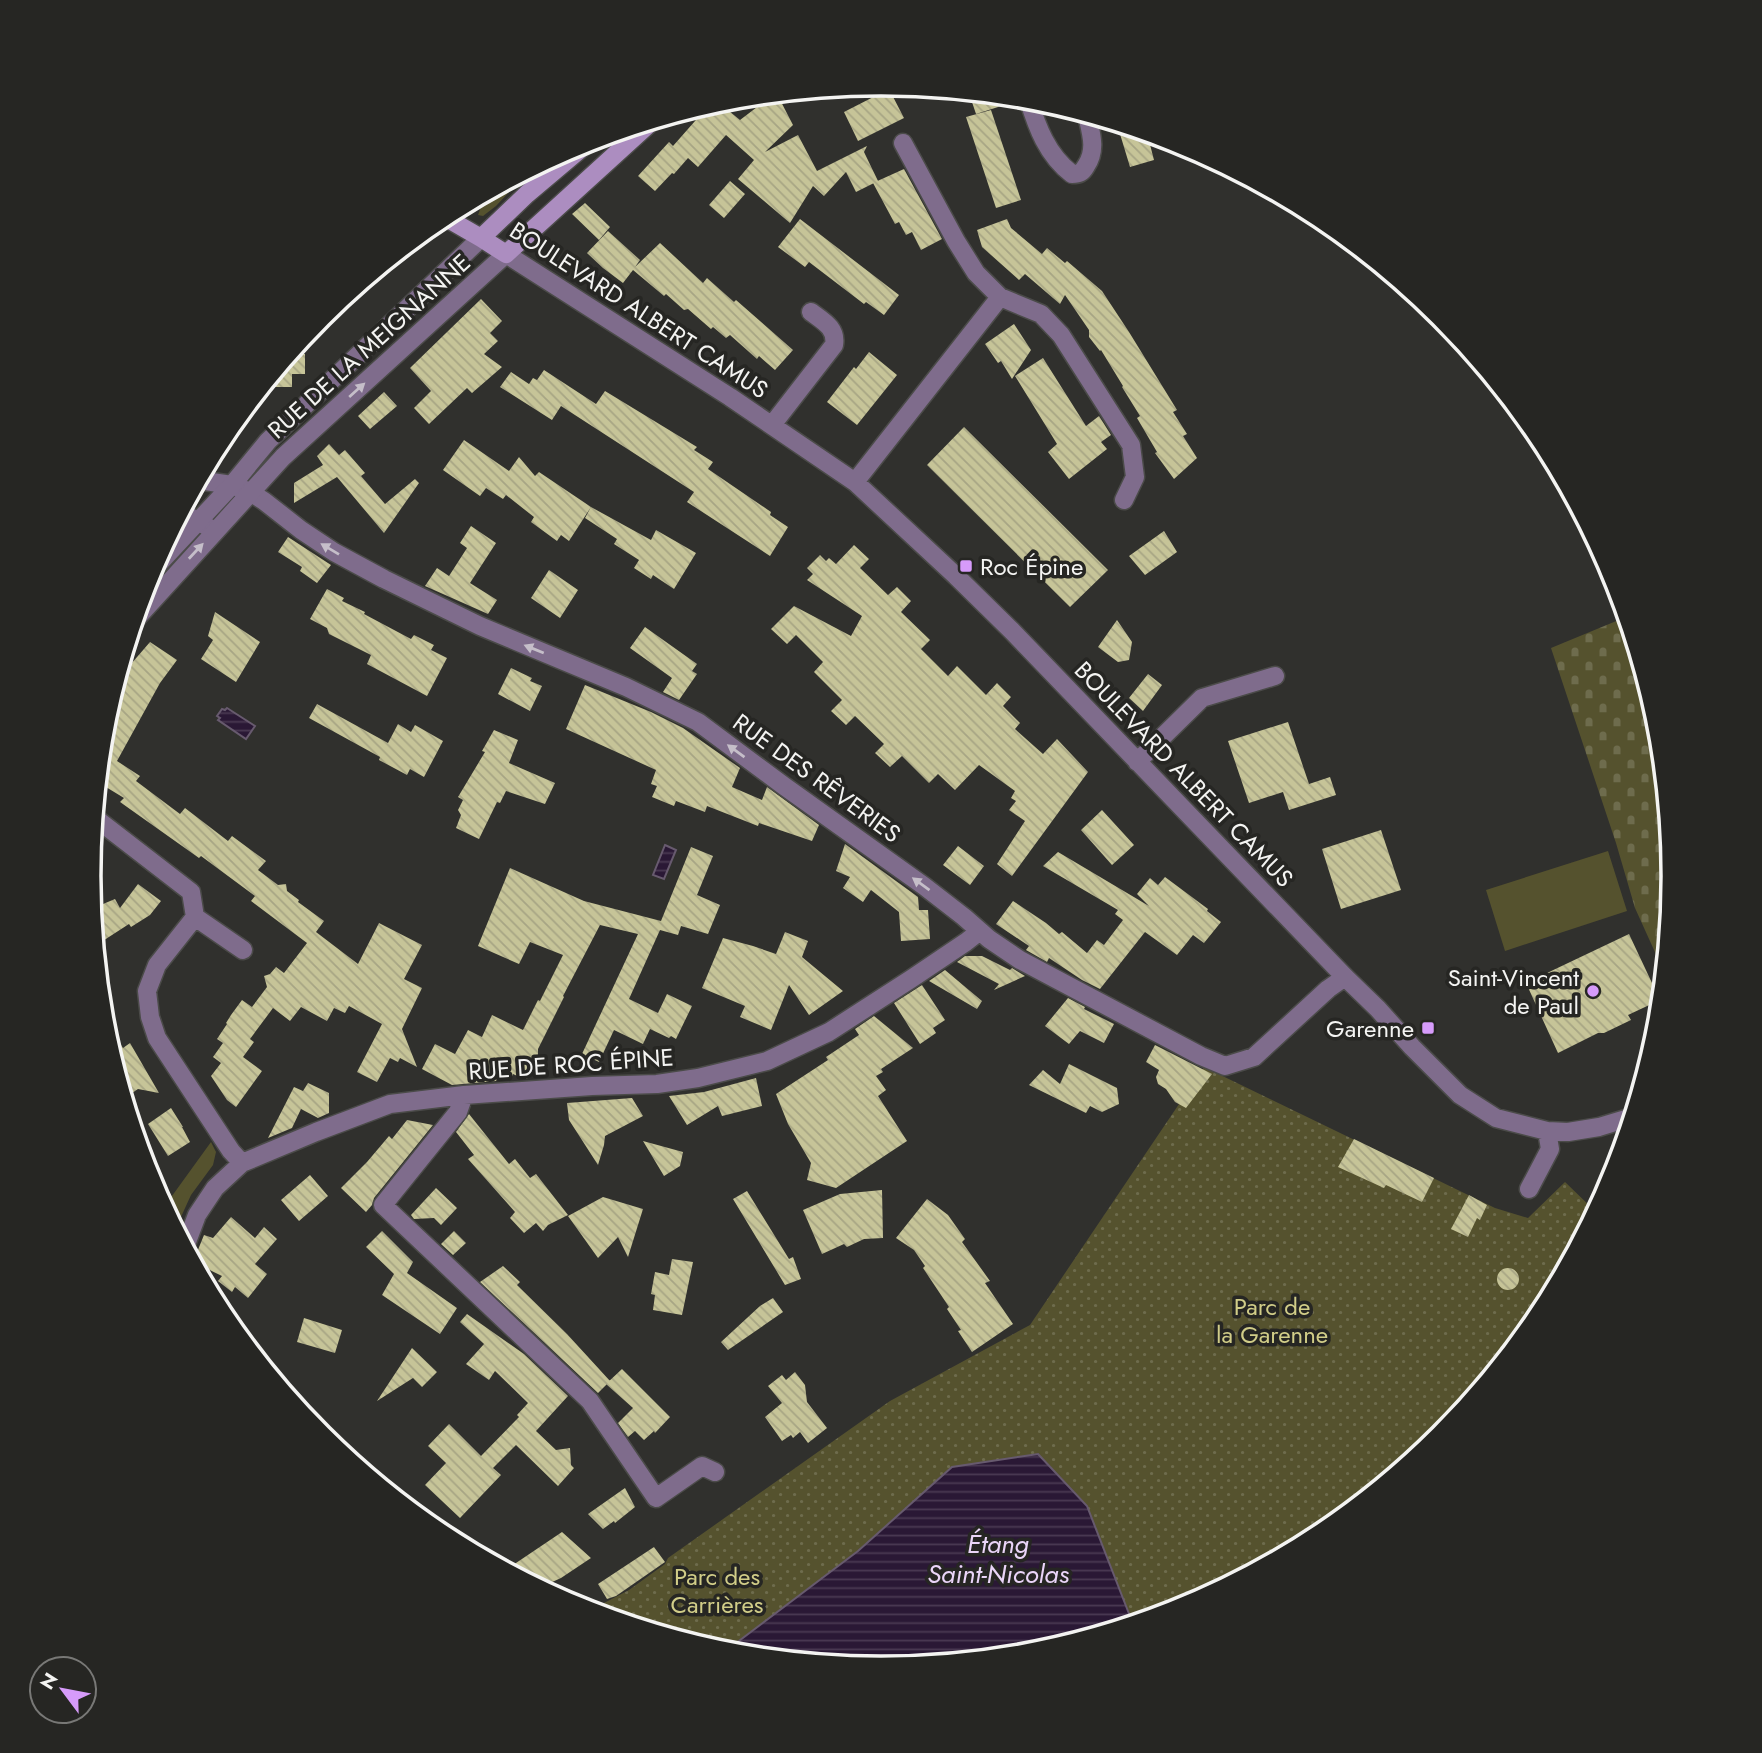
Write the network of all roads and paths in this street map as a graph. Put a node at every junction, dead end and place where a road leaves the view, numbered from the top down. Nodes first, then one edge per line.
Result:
1 (1032, 111) edge
2 (1089, 125) edge
3 (635, 136) edge
4 (904, 143) dead end
5 (560, 166) edge
6 (456, 223) edge
7 (481, 238) junction
8 (506, 254) junction
9 (1000, 297) junction
10 (811, 312) dead end
11 (772, 425) junction
12 (208, 481) edge
13 (855, 482) junction
14 (232, 485) junction
15 (250, 492) junction
16 (1124, 500) dead end
17 (189, 516) edge
18 (198, 521) junction
19 (215, 531) junction
20 (174, 547) edge
21 (151, 602) edge
22 (1275, 676) dead end
23 (1138, 762) junction
24 (102, 823) edge
25 (195, 917) junction
26 (977, 928) junction
27 (243, 950) dead end
28 (1345, 977) junction
29 (464, 1096) junction
30 (1622, 1120) edge
31 (1547, 1131) junction
32 (242, 1163) junction
33 (1529, 1189) dead end
34 (189, 1237) edge
35 (715, 1472) dead end

1 - 2 street
3 - 8 main road, RUE DE LA MEIGNANNE
4 - 9 street
5 - 7 main road, RUE DE LA MEIGNANNE
6 - 7 main road, BOULEVARD ALBERT CAMUS
7 - 8 main road, BOULEVARD ALBERT CAMUS
7 - 14 street, RUE DE LA MEIGNANNE
8 - 11 street, BOULEVARD ALBERT CAMUS
15 -> 8 street, RUE DE LA MEIGNANNE
9 - 13 street
9 - 16 street
10 - 11 street, BOULEVARD ALBERT CAMUS
11 - 13 street, BOULEVARD ALBERT CAMUS
12 - 14 street, RUE DES RÊVERIES
13 - 23 street, BOULEVARD ALBERT CAMUS
14 - 15 street, RUE DES RÊVERIES
14 - 18 street, RUE DE LA MEIGNANNE
15 - 19 street, RUE DE LA MEIGNANNE
26 -> 15 street, RUE DES RÊVERIES
17 - 18 street
18 - 19 street
18 - 20 street, RUE DE LA MEIGNANNE
21 -> 19 street, RUE DE LA MEIGNANNE
22 - 23 street
23 - 28 street, BOULEVARD ALBERT CAMUS
24 - 25 street
25 - 27 street
25 - 32 street
26 - 28 street, RUE DES RÊVERIES
26 - 29 street, RUE DE ROC ÉPINE
28 - 31 street, BOULEVARD ALBERT CAMUS
29 - 32 street, RUE DE ROC ÉPINE
29 - 35 street
30 - 31 street, BOULEVARD ALBERT CAMUS
31 - 33 street
32 - 34 street, RUE DE ROC ÉPINE

